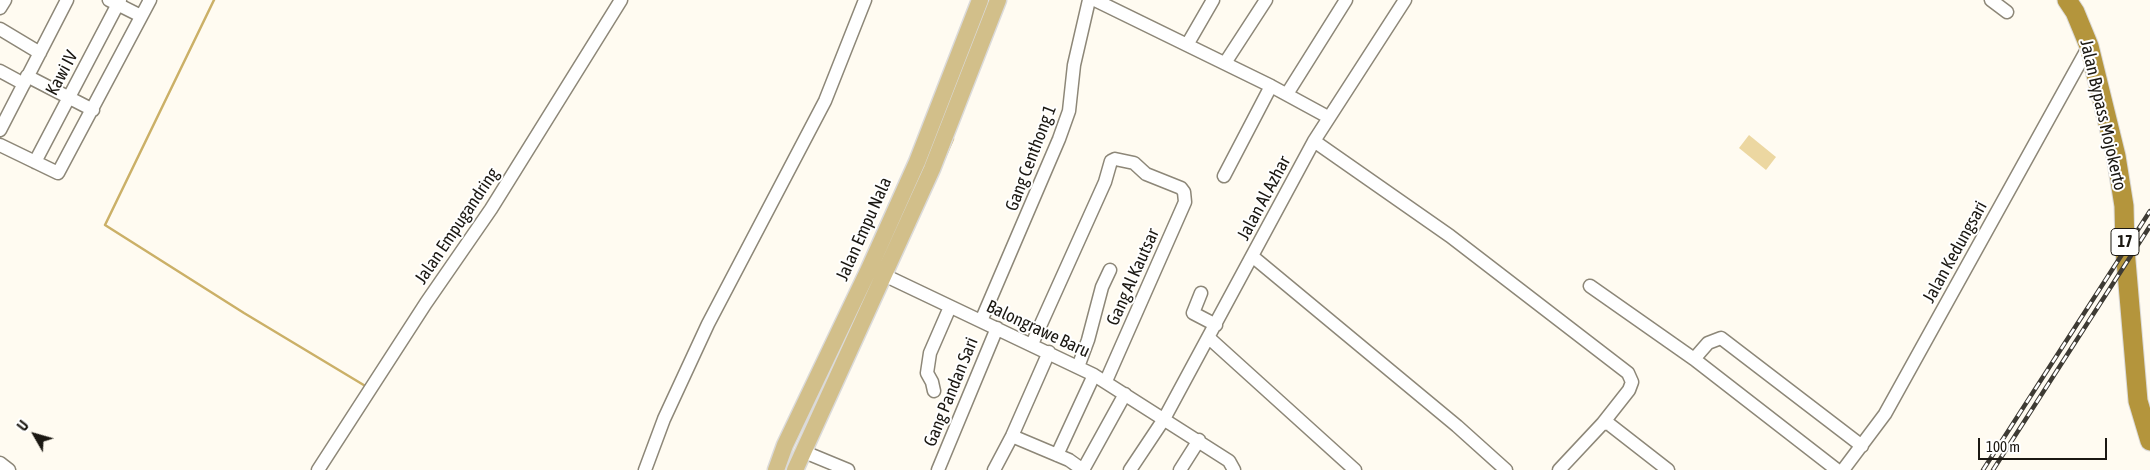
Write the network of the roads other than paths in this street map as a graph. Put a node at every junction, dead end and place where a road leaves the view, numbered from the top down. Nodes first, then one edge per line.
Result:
1 (5, 0) edge
2 (67, 0) edge
3 (150, 0) edge
4 (622, 0) edge
5 (865, 0) edge
6 (980, 0) edge
7 (998, 0) edge
8 (1089, 0) edge
9 (1095, 0) edge
10 (1213, 0) edge
11 (1266, 0) edge
12 (1346, 0) edge
13 (1405, 0) edge
14 (1991, 0) edge
15 (2067, 0) edge
16 (115, 2) edge
17 (1116, 5) edge
18 (0, 8) edge
19 (2007, 12) dead end
20 (142, 16) junction
21 (0, 29) edge
22 (1187, 45) junction
23 (2089, 46) junction
24 (40, 53) junction
25 (1225, 63) junction
26 (0, 71) edge
27 (26, 80) junction
28 (1271, 86) junction
29 (1287, 94) junction
30 (69, 97) junction
31 (5, 109) edge
32 (93, 110) junction
33 (1328, 117) junction
34 (0, 130) edge
35 (1314, 141) junction
36 (0, 145) edge
37 (36, 162) junction
38 (1224, 176) dead end
39 (1252, 256) junction
40 (1110, 270) dead end
41 (888, 276) junction
42 (1590, 286) dead end
43 (1201, 293) dead end
44 (950, 307) junction
45 (981, 321) junction
46 (1216, 325) junction
47 (997, 328) junction
48 (1209, 338) junction
49 (1032, 344) junction
50 (1049, 352) junction
51 (1694, 359) junction
52 (1078, 367) junction
53 (1094, 375) junction
54 (1106, 381) junction
55 (934, 391) dead end
56 (1125, 394) junction
57 (1164, 419) junction
58 (1603, 423) junction
59 (1012, 436) junction
60 (1199, 440) junction
61 (2150, 441) edge
62 (1862, 446) junction
63 (807, 452) junction
64 (1063, 462) edge
65 (0, 463) edge
66 (1561, 469) edge
67 (9, 470) edge
68 (318, 470) edge
69 (645, 470) edge
70 (776, 470) edge
71 (795, 470) edge
72 (848, 470) edge
73 (938, 470) edge
74 (994, 470) edge
75 (1083, 470) edge
76 (1130, 470) edge
77 (1180, 470) edge
78 (1234, 470) edge
79 (1355, 470) edge
80 (1506, 470) edge
81 (1668, 470) edge
82 (1837, 470) edge
83 (1843, 470) edge

1 - 18 street
2 - 24 street
3 - 20 street
4 - 68 street, Jalan Empugandring
5 - 69 street
6 - 70 main road, Jalan Empu Nala
7 - 41 main road, Jalan Empu Nala
8 - 45 street, Gang Centhong 1
9 - 17 street
10 - 22 street
11 - 25 street
12 - 29 street
13 - 33 street, Jalan Al Azhar
14 - 19 street
15 - 23 highway, Jalan Bypass Mojokerto / 17
16 - 20 street
16 - 30 street, Kawi IV
17 - 22 street
20 - 32 street
21 - 24 street
22 - 25 street
23 - 61 highway, Jalan Bypass Mojokerto / 17
23 - 62 street, Jalan Kedungsari
24 - 27 street
25 - 28 street
26 - 27 street
27 - 30 street
27 - 31 street
28 - 29 street
28 - 38 street
29 - 33 street
30 - 32 street
30 - 37 street, Kawi IV
31 - 34 street
32 - 37 street
33 - 35 street, Jalan Al Azhar
35 - 39 street, Jalan Al Azhar
35 - 58 street
36 - 37 street
39 - 46 street, Jalan Al Azhar
39 - 80 street
40 - 52 street
41 - 44 street, Balongrawe Baru
41 - 63 main road, Jalan Empu Nala
42 - 51 street
43 - 46 street
44 - 45 street, Balongrawe Baru
44 - 55 street
45 - 47 street, Balongrawe Baru
46 - 48 street, Jalan Al Azhar
47 - 49 street, Balongrawe Baru
47 - 73 street, Gang Pandan Sari
48 - 57 street, Jalan Al Azhar
48 - 79 street
49 - 50 street, Balongrawe Baru
49 - 54 street, Gang Al Kautsar
50 - 52 street, Balongrawe Baru
50 - 59 street
51 - 62 street
51 - 82 street
52 - 53 street, Balongrawe Baru
53 - 54 street, Balongrawe Baru
53 - 64 street
54 - 56 street, Balongrawe Baru
56 - 57 street, Balongrawe Baru
56 - 75 street
57 - 60 street, Balongrawe Baru
57 - 76 street, Jalan Al Azhar
58 - 66 street
58 - 81 street
59 - 64 street
59 - 74 street
60 - 77 street
60 - 78 street, Balongrawe Baru
62 - 83 street, Jalan Kedungsari
63 - 71 main road, Jalan Empu Nala
63 - 72 street
64 - 75 street
65 - 67 street

